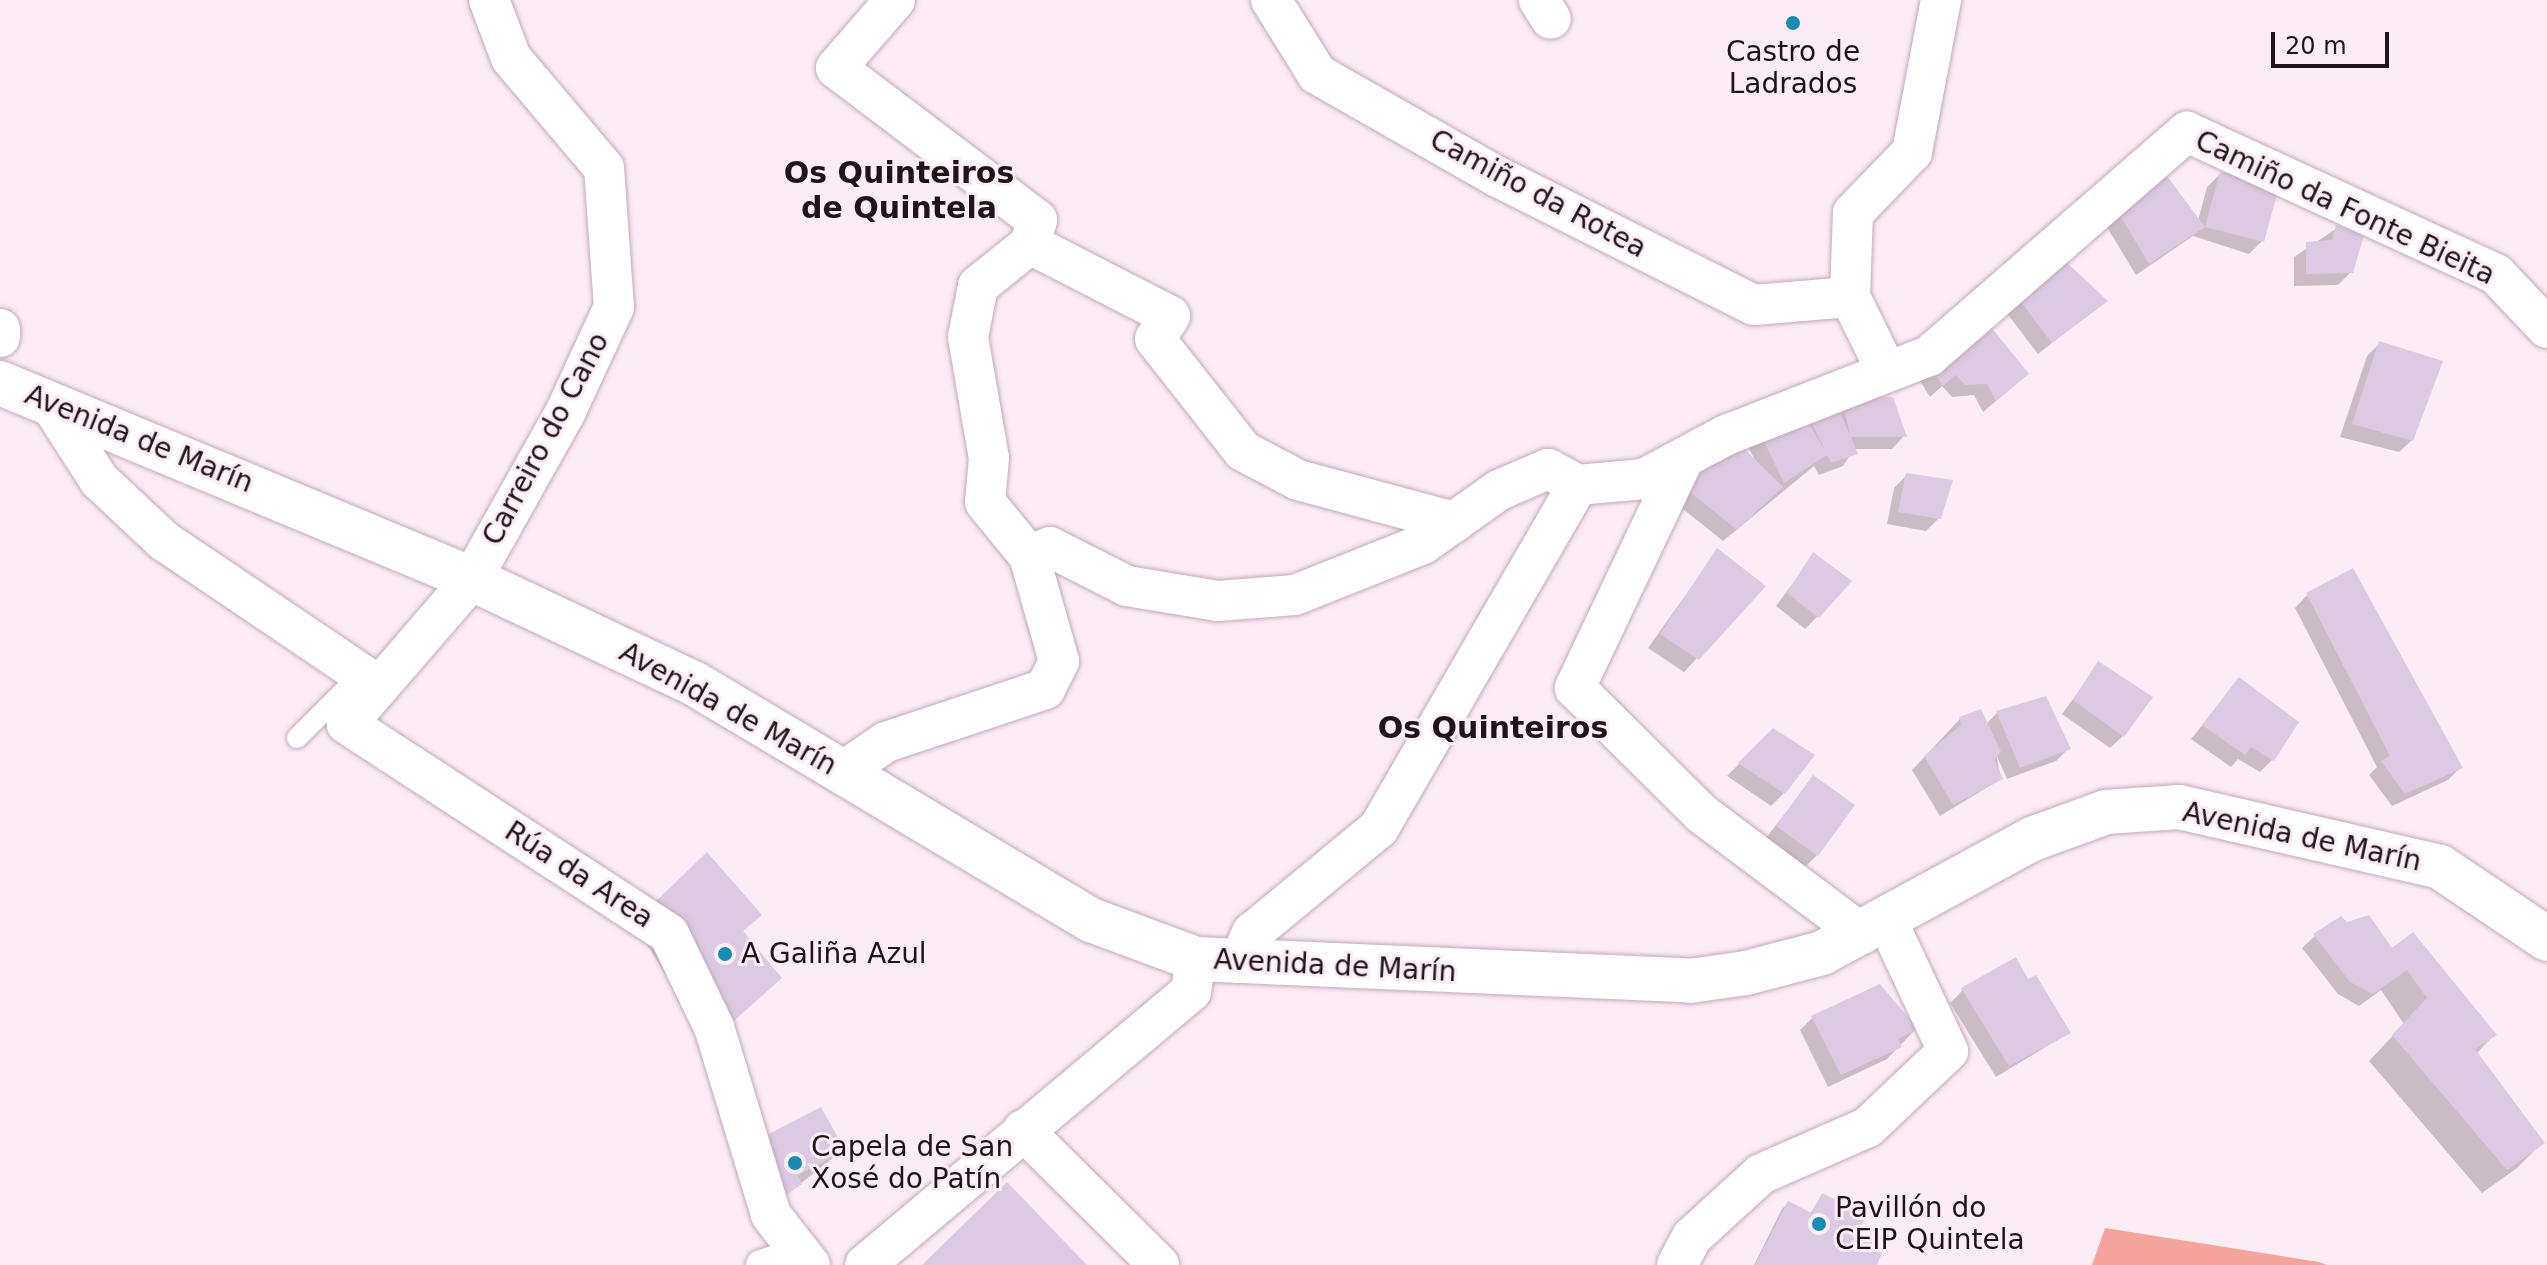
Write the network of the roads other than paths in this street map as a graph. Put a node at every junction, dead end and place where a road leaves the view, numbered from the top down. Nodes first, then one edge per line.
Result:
1 (489, 0) edge
2 (895, 0) edge
3 (1271, 0) edge
4 (1941, 0) edge
5 (1030, 244) junction
6 (1850, 297) junction
7 (2547, 328) edge
8 (0, 329) edge
9 (0, 337) edge
10 (1885, 368) junction
11 (0, 383) edge
12 (49, 402) junction
13 (1684, 458) junction
14 (1578, 485) junction
15 (1454, 522) junction
16 (1029, 556) junction
17 (472, 579) junction
18 (371, 680) junction
19 (297, 738) dead end
20 (842, 772) junction
21 (1874, 928) junction
22 (2547, 939) edge
23 (1196, 959) junction
24 (1239, 963) junction
25 (1023, 1130) junction
26 (805, 1258) edge
27 (761, 1265) edge
28 (865, 1265) edge
29 (1159, 1265) edge
30 (1677, 1265) edge

1 - 17 street, Carreiro do Cano
2 - 5 street
3 - 6 street, Camiño da Rotea
4 - 6 street
5 - 15 street
5 - 16 street
6 - 10 street
7 - 10 street, Camiño da Fonte Bieita
8 - 9 street
10 - 13 street, Camiño da Fonte Bieita
11 - 12 main road, Avenida de Marín
12 - 17 main road, Avenida de Marín
12 - 18 street
13 - 14 street, Camiño da Fonte Bieita
13 - 21 street
14 - 15 street
14 - 24 street
15 - 16 street
16 - 20 street
17 - 18 street, Rúa da Area
17 - 20 main road, Avenida de Marín
18 - 19 lane
18 - 26 street, Rúa da Area
20 - 23 main road, Avenida de Marín
21 - 22 main road, Avenida de Marín
21 - 24 main road, Avenida de Marín
21 - 30 street
23 - 24 main road, Avenida de Marín
23 - 25 street
25 - 28 street
25 - 29 street
26 - 27 street

